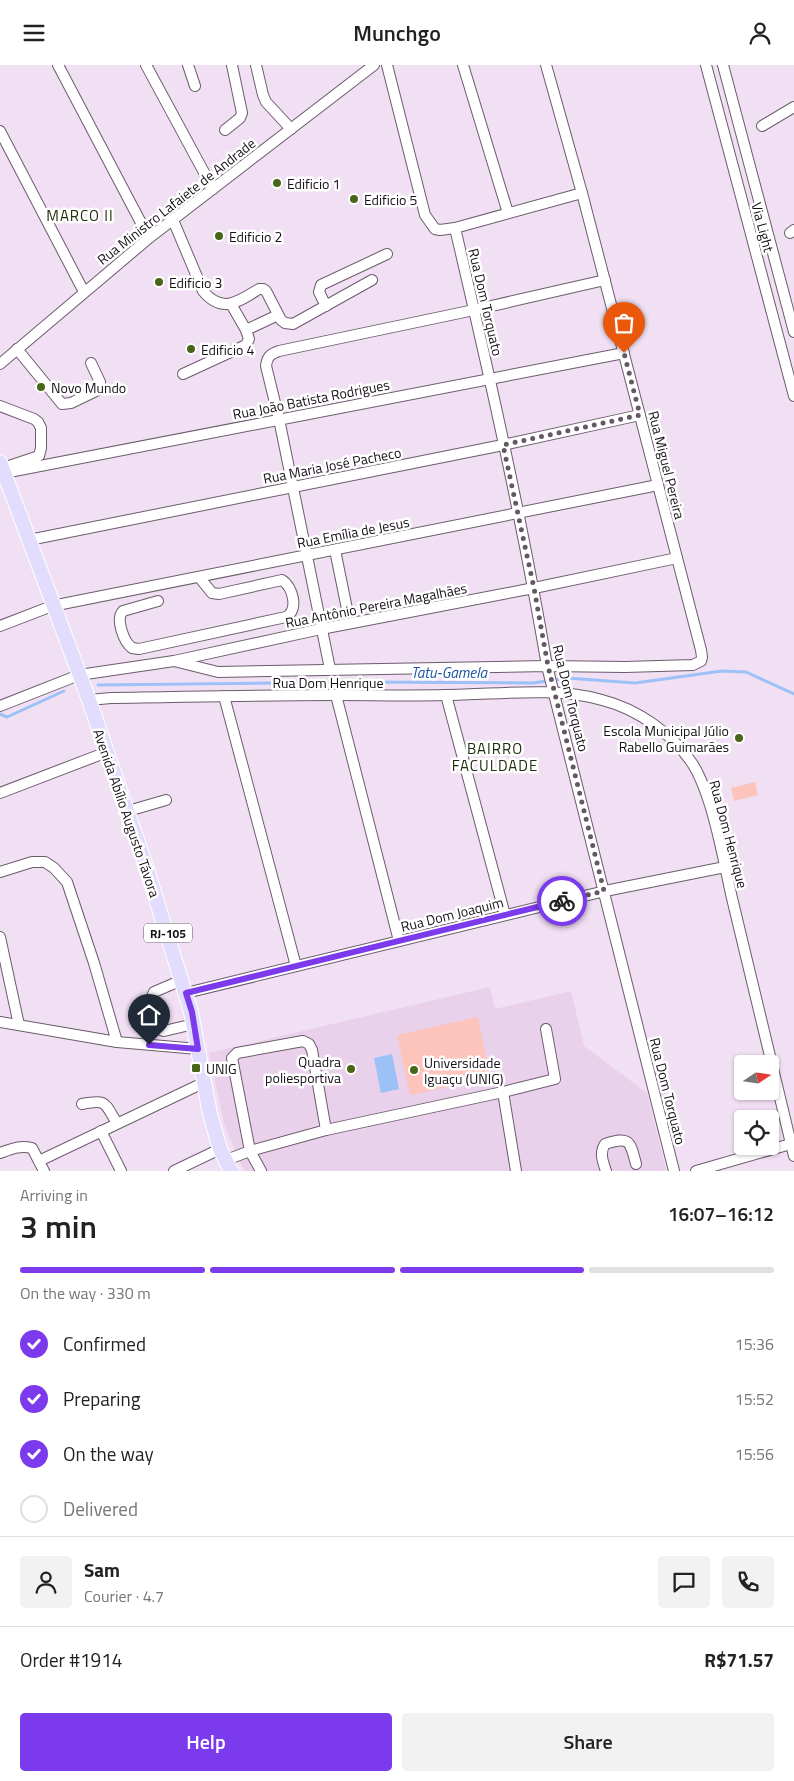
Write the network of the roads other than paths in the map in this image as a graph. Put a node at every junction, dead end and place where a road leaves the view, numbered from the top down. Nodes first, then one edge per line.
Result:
1 (58, 65) edge
2 (146, 65) edge
3 (188, 65) edge
4 (232, 65) edge
5 (256, 65) edge
6 (374, 65) edge
7 (387, 65) edge
8 (463, 65) edge
9 (546, 65) edge
10 (706, 65) edge
11 (723, 65) edge
12 (195, 87) dead end
13 (794, 107) edge
14 (762, 126) dead end
15 (291, 129) junction
16 (225, 130) dead end
17 (0, 131) edge
18 (213, 189) junction
19 (582, 193) junction
20 (508, 213) junction
21 (173, 219) junction
22 (455, 228) junction
23 (149, 238) junction
24 (387, 254) dead end
25 (372, 280) dead end
26 (605, 280) junction
27 (84, 292) junction
28 (231, 304) junction
29 (326, 306) junction
30 (474, 310) junction
31 (278, 315) junction
32 (791, 315) edge
33 (246, 330) junction
34 (794, 332) edge
35 (18, 349) junction
36 (624, 353) junction
37 (0, 363) edge
38 (91, 363) dead end
39 (183, 374) dead end
40 (489, 379) junction
41 (794, 396) edge
42 (0, 406) edge
43 (640, 415) junction
44 (279, 419) junction
45 (503, 445) junction
46 (2, 468) edge
47 (658, 485) junction
48 (292, 487) junction
49 (517, 514) junction
50 (29, 541) junction
51 (335, 550) junction
52 (306, 556) junction
53 (677, 558) junction
54 (199, 577) junction
55 (534, 588) junction
56 (158, 601) dead end
57 (52, 606) junction
58 (348, 609) dead end
59 (0, 626) edge
60 (321, 629) junction
61 (174, 661) junction
62 (330, 669) junction
63 (549, 670) junction
64 (79, 675) junction
65 (555, 690) junction
66 (336, 695) junction
67 (446, 695) junction
68 (224, 696) junction
69 (88, 700) junction
70 (0, 706) edge
71 (107, 752) junction
72 (0, 793) edge
73 (166, 800) dead end
74 (128, 811) junction
75 (725, 867) junction
76 (0, 872) edge
77 (604, 891) junction
78 (504, 915) junction
79 (0, 937) edge
80 (399, 941) junction
81 (296, 966) junction
82 (184, 986) junction
83 (0, 1022) edge
84 (194, 1024) junction
85 (19, 1025) junction
86 (546, 1029) dead end
87 (117, 1041) junction
88 (198, 1049) junction
89 (203, 1083) junction
90 (503, 1092) junction
91 (82, 1104) dead end
92 (117, 1123) junction
93 (101, 1131) junction
94 (326, 1131) junction
95 (792, 1143) edge
96 (250, 1151) junction
97 (0, 1153) edge
98 (794, 1156) edge
99 (226, 1160) edge
100 (39, 1161) junction
101 (636, 1165) dead end
102 (44, 1171) edge
103 (121, 1171) edge
104 (174, 1171) edge
105 (261, 1171) edge
106 (516, 1171) edge
107 (606, 1171) edge
108 (674, 1171) edge
109 (696, 1171) edge

1 - 23 street
2 - 18 street
3 - 12 street
4 - 16 street
5 - 15 street
6 - 15 street, Rua Ministro Lafaiete de Andrade
7 - 22 street
8 - 20 street
9 - 19 street, Rua Miguel Pereira
10 - 41 street, Via Light
11 - 32 street, Via Light
13 - 14 street
15 - 18 street, Rua Ministro Lafaiete de Andrade
17 - 27 street
18 - 21 street, Rua Ministro Lafaiete de Andrade
19 - 20 street
19 - 26 street, Rua Miguel Pereira
20 - 22 street
21 - 23 street, Rua Ministro Lafaiete de Andrade
21 - 28 street
22 - 30 street, Rua Dom Torquato
23 - 27 street, Rua Ministro Lafaiete de Andrade
24 - 29 street
25 - 29 street
26 - 30 street
26 - 36 street, Rua Miguel Pereira
27 - 35 street, Rua Ministro Lafaiete de Andrade
28 - 31 street
28 - 33 street
29 - 31 street
30 - 40 street, Rua Dom Torquato
30 - 44 street
31 - 33 street
32 - 34 street, Via Light
33 - 39 street
35 - 37 street, Rua Ministro Lafaiete de Andrade
35 - 38 street
36 - 40 street, Rua João Batista Rodrigues
36 - 43 street, Rua Miguel Pereira
40 - 44 street, Rua João Batista Rodrigues
40 - 45 street, Rua Dom Torquato
42 - 46 street
43 - 45 street, Rua Maria José Pacheco
43 - 47 street, Rua Miguel Pereira
44 - 46 street, Rua João Batista Rodrigues
44 - 48 street
45 - 48 street, Rua Maria José Pacheco
45 - 49 street, Rua Dom Torquato
46 - 50 main road, Avenida Abílio Augusto Távora / RJ-105
47 - 49 street, Rua Emília de Jesus
47 - 53 street, Rua Miguel Pereira
48 - 50 street, Rua Maria José Pacheco
48 - 52 street
49 - 51 street, Rua Emília de Jesus
49 - 55 street, Rua Dom Torquato
50 - 57 main road, Avenida Abílio Augusto Távora / RJ-105
51 - 52 street, Rua Emília de Jesus
51 - 58 street
52 - 54 street, Rua Emília de Jesus
52 - 60 street
53 - 55 street, Rua Antônio Pereira Magalhães
53 - 63 street, Rua Miguel Pereira
54 - 56 street
54 - 57 street, Rua Emília de Jesus
55 - 60 street, Rua Antônio Pereira Magalhães
55 - 63 street, Rua Dom Torquato
57 - 59 street, Rua Emília de Jesus
57 - 64 main road, Avenida Abílio Augusto Távora / RJ-105
60 - 61 street, Rua Antônio Pereira Magalhães
60 - 62 street
61 - 62 street
61 - 64 street, Rua Antônio Pereira Magalhães
62 - 63 street
63 - 65 street, Rua Dom Torquato
64 - 69 main road, Avenida Abílio Augusto Távora / RJ-105
64 - 70 street, Rua Antônio Pereira Magalhães
65 - 67 street, Rua Dom Henrique
65 - 75 street, Rua Dom Henrique
65 - 77 street, Rua Dom Torquato
66 - 67 street, Rua Dom Henrique
66 - 68 street, Rua Dom Henrique
66 - 80 street
67 - 78 street
68 - 69 street, Rua Dom Henrique
68 - 81 street
69 - 71 main road, Avenida Abílio Augusto Távora / RJ-105
71 - 72 street
71 - 74 main road, Avenida Abílio Augusto Távora / RJ-105
73 - 74 street
74 - 82 main road, Avenida Abílio Augusto Távora / RJ-105
75 - 77 street, Rua Dom Joaquim
75 - 95 street, Rua Dom Henrique
76 - 87 street
77 - 78 street, Rua Dom Joaquim
77 - 108 street, Rua Dom Torquato
78 - 80 street, Rua Dom Joaquim
79 - 85 street
80 - 81 street, Rua Dom Joaquim
81 - 82 street, Rua Dom Joaquim
82 - 84 main road, Avenida Abílio Augusto Távora / RJ-105
82 - 84 street, Rua Dom Joaquim
83 - 85 street
84 - 88 main road, Avenida Abílio Augusto Távora / RJ-105
85 - 87 street
86 - 90 street
87 - 88 street
88 - 89 main road, Avenida Abílio Augusto Távora / RJ-105
89 - 92 street
89 - 99 main road, Avenida Abílio Augusto Távora / RJ-105
90 - 94 street
90 - 106 street
91 - 92 street
92 - 93 street
93 - 100 street
93 - 103 street
94 - 96 street
94 - 96 street
95 - 98 street, Rua Dom Henrique
95 - 109 street
96 - 99 street
96 - 105 street
97 - 100 street
99 - 104 street
100 - 102 street
101 - 107 street

